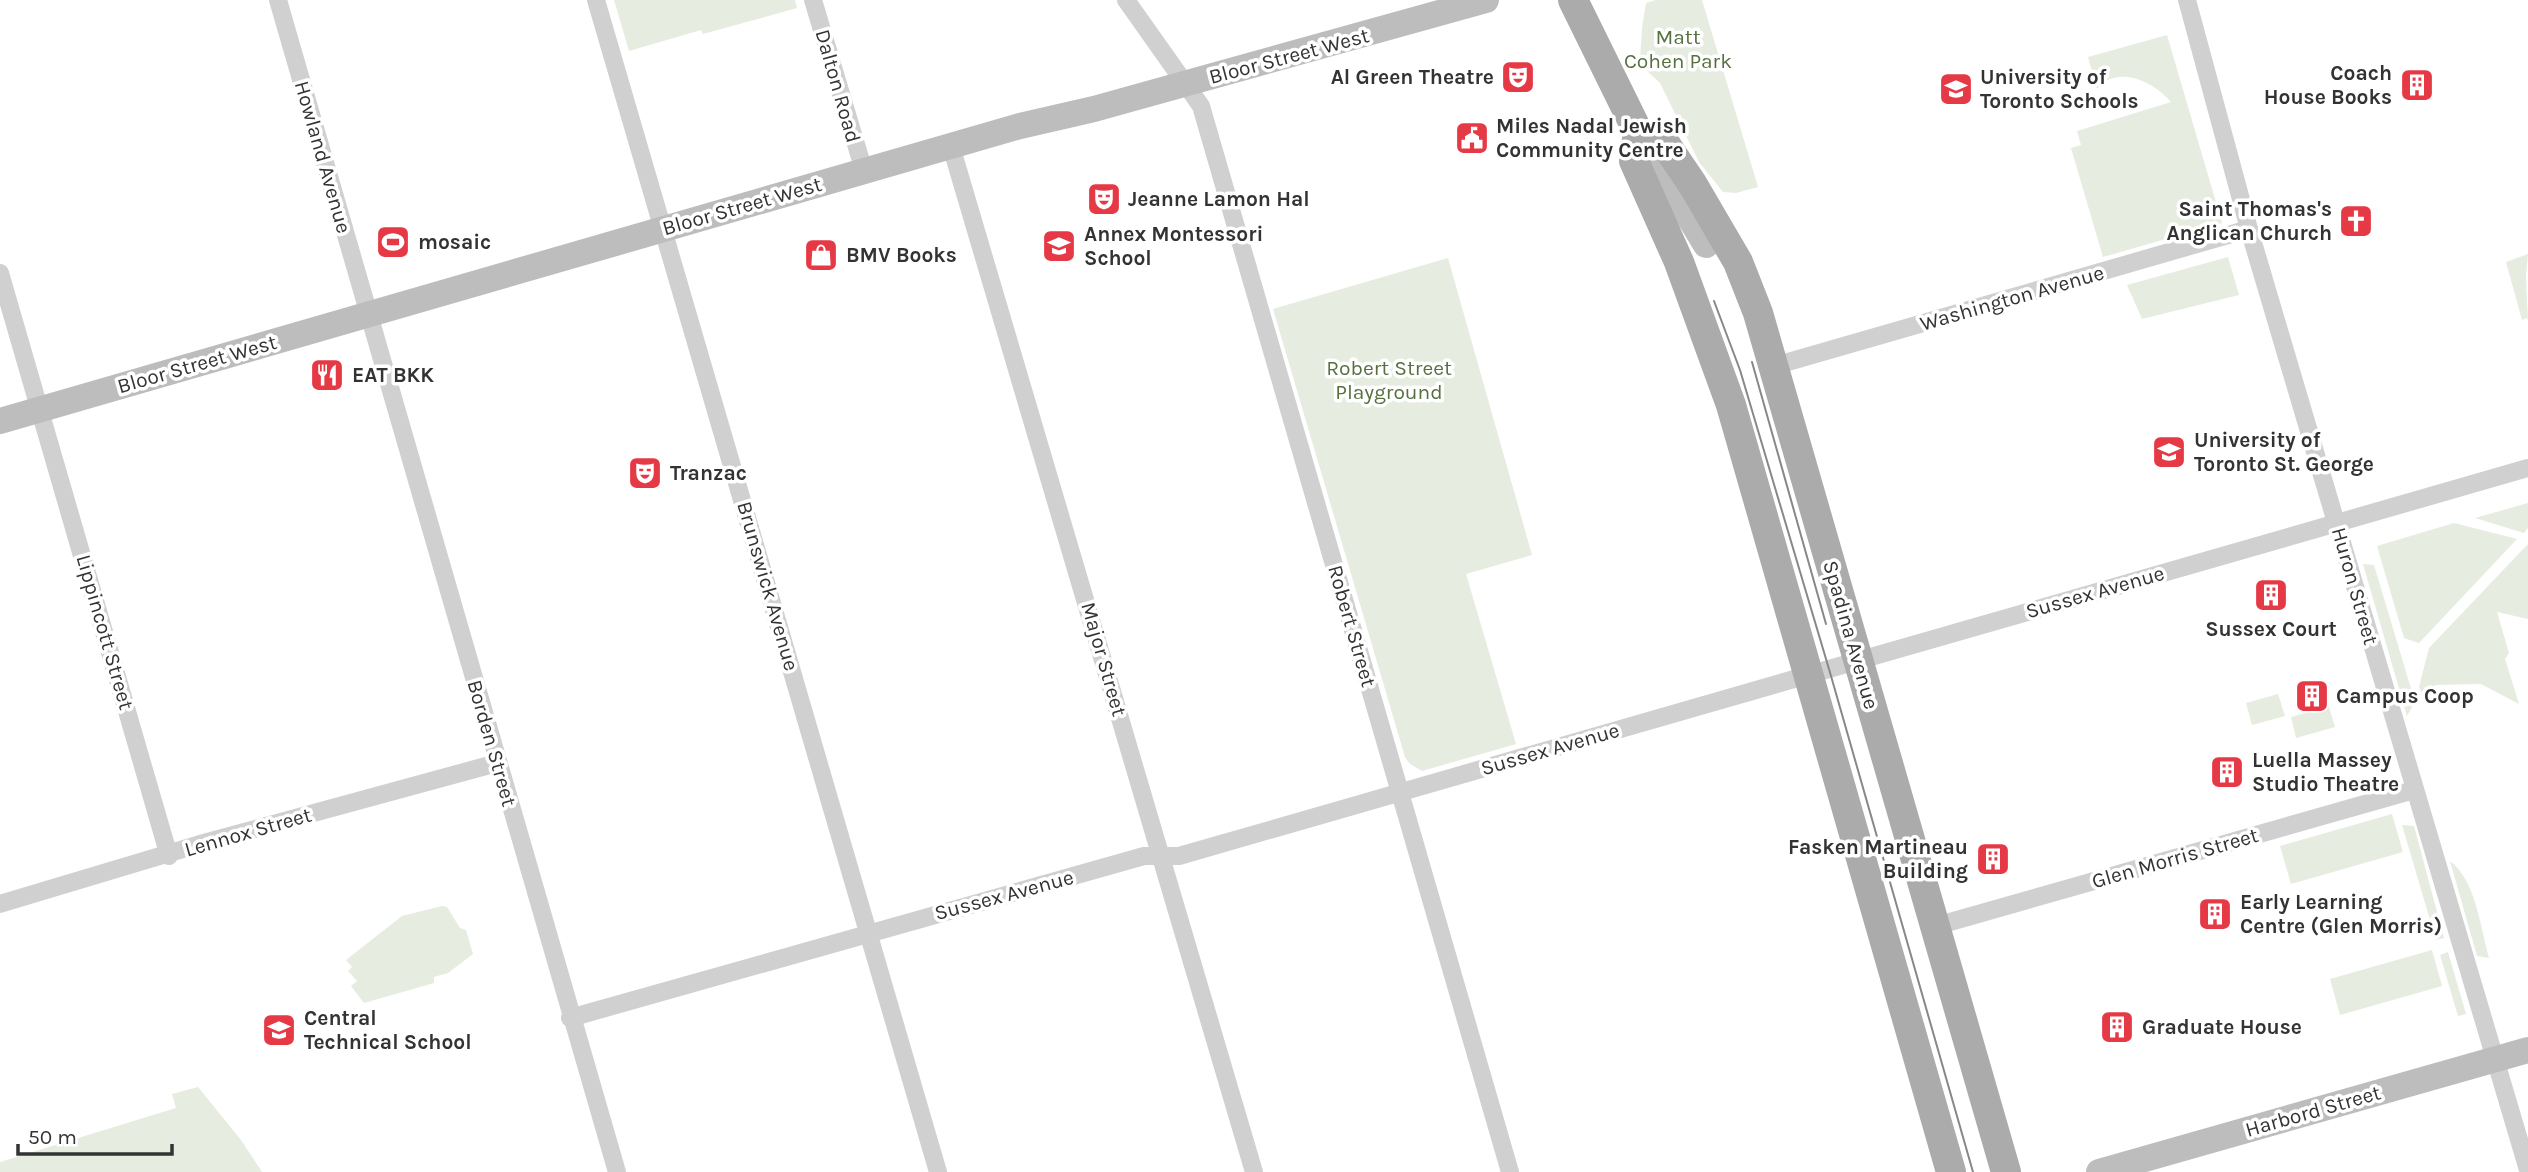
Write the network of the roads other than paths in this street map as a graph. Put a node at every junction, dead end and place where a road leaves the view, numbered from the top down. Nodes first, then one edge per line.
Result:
1 (278, 0) edge
2 (596, 0) edge
3 (813, 0) edge
4 (1126, 0) edge
5 (1486, 0) edge
6 (1573, 0) edge
7 (2187, 0) edge
8 (1185, 84) junction
9 (1638, 132) junction
10 (951, 146) junction
11 (863, 171) junction
12 (662, 229) junction
13 (2249, 229) junction
14 (1715, 239) junction
15 (1679, 262) junction
16 (0, 273) edge
17 (369, 314) junction
18 (1774, 366) junction
19 (38, 410) junction
20 (0, 421) edge
21 (2528, 468) edge
22 (2337, 522) junction
23 (1859, 660) junction
24 (1809, 674) junction
25 (497, 763) junction
26 (2414, 790) junction
27 (1400, 792) junction
28 (169, 856) junction
29 (1162, 857) junction
30 (0, 904) edge
31 (1936, 926) junction
32 (869, 933) junction
33 (570, 1018) junction
34 (2528, 1050) edge
35 (2496, 1059) junction
36 (2528, 1171) edge
37 (617, 1172) edge
38 (938, 1172) edge
39 (1254, 1172) edge
40 (1510, 1172) edge
41 (1951, 1172) edge
42 (2006, 1172) edge
43 (2099, 1172) edge

1 - 17 street, Howland Avenue
2 - 12 street, Brunswick Avenue
3 - 11 street, Dalton Road
4 - 8 street, Robert Street
5 - 8 main road, Bloor Street West
6 - 9 main road
7 - 13 street, Huron Street
8 - 10 main road, Bloor Street West
8 - 27 street, Robert Street
9 - 14 main road, Spadina Avenue
9 - 15 main road
10 - 11 main road, Bloor Street West
10 - 29 street, Major Street
11 - 12 main road, Bloor Street West
12 - 17 main road, Bloor Street West
12 - 32 street, Brunswick Avenue
13 - 18 street, Washington Avenue
13 - 22 street, Huron Street
14 - 15 main road
14 - 18 main road, Spadina Avenue
15 - 24 main road
16 - 19 street, Lippincott Street
17 - 19 main road, Bloor Street West
17 - 25 street, Borden Street
18 - 23 main road, Spadina Avenue
19 - 20 main road, Bloor Street West
19 - 28 street, Lippincott Street
21 - 22 street, Sussex Avenue
22 - 23 street, Sussex Avenue
22 - 26 street, Huron Street
23 - 24 street, Sussex Avenue
23 - 31 main road, Spadina Avenue
24 - 27 street, Sussex Avenue
24 - 41 main road
25 - 28 street, Lennox Street
25 - 33 street, Borden Street
26 - 31 street, Glen Morris Street
26 - 35 street, Huron Street
27 - 29 street, Sussex Avenue
27 - 40 street, Robert Street
28 - 30 street, Lennox Street
29 - 32 street, Sussex Avenue
29 - 39 street, Major Street
31 - 42 main road, Spadina Avenue
32 - 33 street, Sussex Avenue
32 - 38 street, Brunswick Avenue
33 - 37 street, Borden Street
34 - 35 main road, Harbord Street
35 - 36 street, Huron Street
35 - 43 main road, Harbord Street

